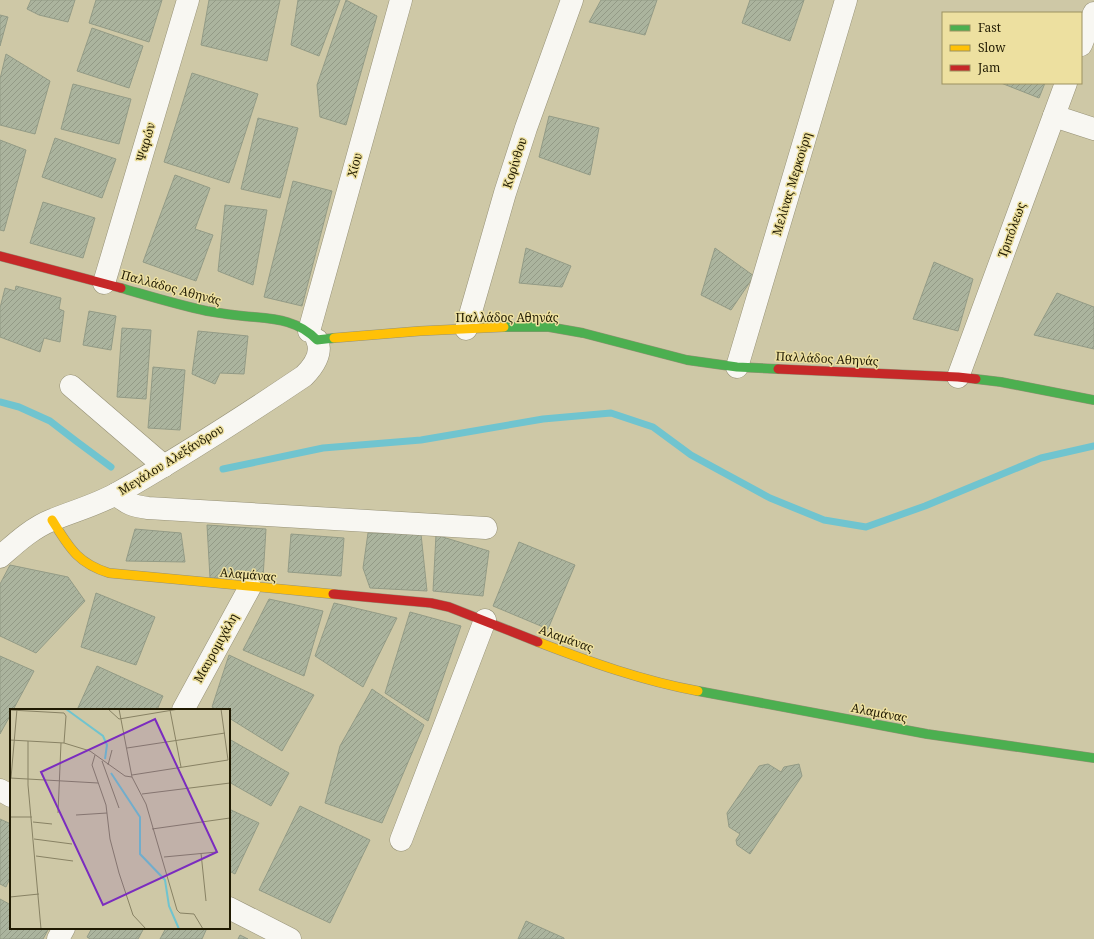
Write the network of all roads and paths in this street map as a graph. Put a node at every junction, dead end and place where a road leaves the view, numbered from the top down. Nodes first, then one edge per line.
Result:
1 (188, 0) edge
2 (401, 0) edge
3 (572, 0) edge
4 (846, 0) edge
5 (1094, 13) edge
6 (1082, 42) edge
7 (1066, 84) edge
8 (1054, 116) junction
9 (1094, 129) edge
10 (0, 256) edge
11 (104, 283) junction
12 (466, 329) junction
13 (313, 335) junction
14 (736, 367) junction
15 (958, 377) junction
16 (71, 386) dead end
17 (1094, 400) edge
18 (164, 466) junction
19 (116, 494) junction
20 (52, 520) junction
21 (486, 528) dead end
22 (0, 556) edge
23 (250, 587) junction
24 (485, 620) junction
25 (184, 709) edge
26 (1094, 758) edge
27 (0, 790) edge
28 (10, 795) edge
29 (400, 840) dead end
30 (230, 909) edge
31 (63, 929) edge
32 (58, 939) edge
33 (290, 939) edge

1 - 11 street, Ψαρών
2 - 13 street, Χίου
3 - 12 street, Κορίνθου
4 - 14 street, Μελίνας Μερκούρη
5 - 6 street
7 - 8 street, Τριπόλεως
8 - 9 street
8 - 15 street, Τριπόλεως
10 - 11 street, Παλλάδος Αθηνάς
11 - 13 street, Παλλάδος Αθηνάς
12 - 13 street, Παλλάδος Αθηνάς
12 - 14 street, Παλλάδος Αθηνάς
13 - 18 street, Μεγάλου Αλεξάνδρου
14 - 15 street, Παλλάδος Αθηνάς
15 - 17 street, Παλλάδος Αθηνάς
16 - 18 street
18 - 19 street, Μεγάλου Αλεξάνδρου
19 - 20 street, Μεγάλου Αλεξάνδρου
19 - 21 street
20 - 22 street, Μεγάλου Αλεξάνδρου
20 - 23 street, Αλαμάνας
23 - 24 street, Αλαμάνας
23 - 25 street, Μαυρομιχάλη
24 - 26 street, Αλαμάνας
24 - 29 street
27 - 28 street
30 - 33 street
31 - 32 street

